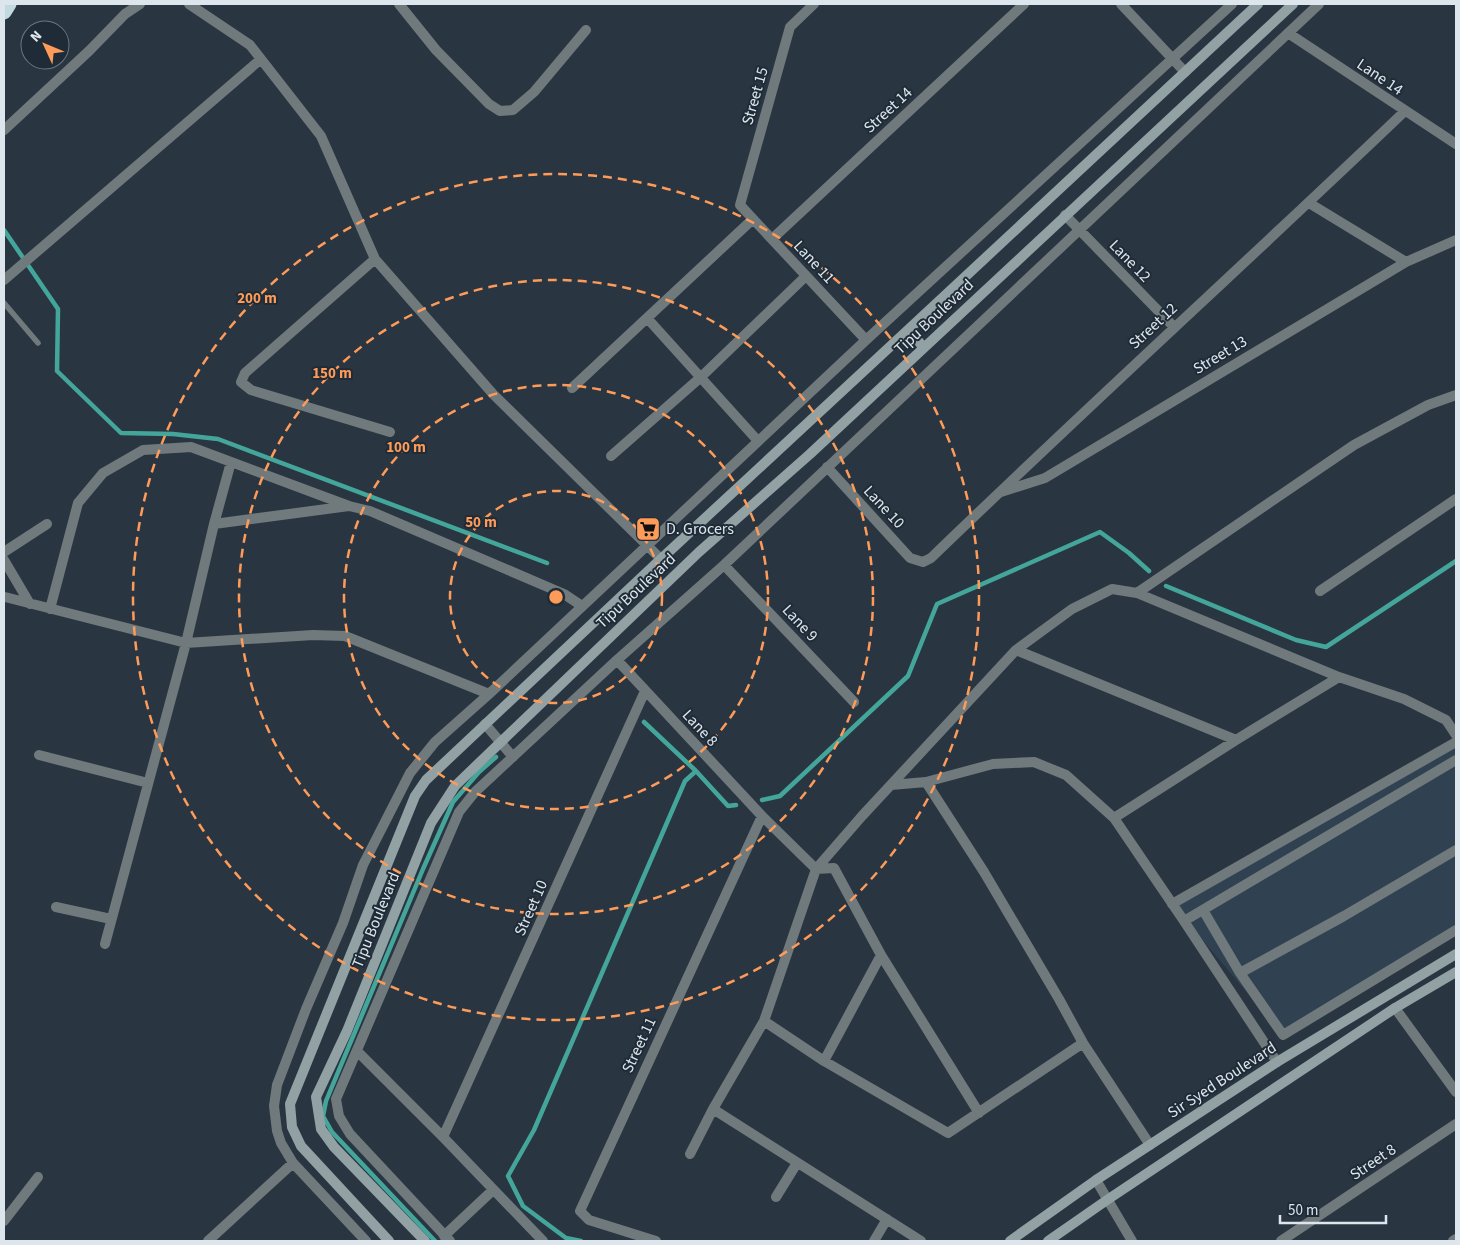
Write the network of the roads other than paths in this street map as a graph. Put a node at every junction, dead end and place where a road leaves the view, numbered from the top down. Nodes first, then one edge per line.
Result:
1 (9, 4) edge
2 (140, 4) edge
3 (189, 4) edge
4 (399, 4) edge
5 (814, 4) edge
6 (1024, 4) edge
7 (1121, 4) edge
8 (1232, 4) edge
9 (1258, 4) edge
10 (1294, 4) edge
11 (1319, 4) edge
12 (4, 12) edge
13 (586, 30) dead end
14 (1288, 33) junction
15 (261, 59) junction
16 (1172, 59) junction
17 (1185, 72) junction
18 (1405, 111) junction
19 (4, 130) edge
20 (1456, 144) edge
21 (1309, 203) junction
22 (740, 205) joint
23 (1065, 215) junction
24 (753, 219) junction
25 (1079, 229) junction
26 (772, 239) junction
27 (1456, 240) edge
28 (375, 259) junction
29 (1406, 262) junction
30 (5, 276) edge
31 (806, 276) junction
32 (4, 303) edge
33 (647, 318) junction
34 (1174, 327) junction
35 (909, 329) junction
36 (866, 340) junction
37 (38, 343) dead end
38 (924, 347) junction
39 (701, 377) junction
40 (572, 388) dead end
41 (1456, 395) edge
42 (390, 432) dead end
43 (758, 441) junction
44 (611, 456) dead end
45 (231, 462) junction
46 (827, 467) junction
47 (998, 493) junction
48 (1456, 499) edge
49 (349, 506) junction
50 (47, 524) dead end
51 (214, 524) junction
52 (647, 544) junction
53 (4, 552) edge
54 (661, 558) junction
55 (4, 560) edge
56 (923, 562) joint
57 (724, 565) junction
58 (1320, 591) dead end
59 (1137, 593) junction
60 (5, 598) edge
61 (30, 604) junction
62 (582, 606) junction
63 (50, 609) junction
64 (186, 643) junction
65 (1016, 650) junction
66 (617, 660) junction
67 (1340, 677) junction
68 (646, 691) junction
69 (489, 694) junction
70 (854, 702) dead end
71 (485, 724) junction
72 (1456, 735) edge
73 (1236, 740) junction
74 (1456, 742) edge
75 (500, 743) junction
76 (39, 755) dead end
77 (512, 757) junction
78 (1456, 760) edge
79 (926, 782) junction
80 (148, 783) junction
81 (891, 785) junction
82 (762, 816) junction
83 (1114, 818) junction
84 (1456, 850) edge
85 (816, 869) junction
86 (1172, 904) junction
87 (56, 907) dead end
88 (1202, 910) junction
89 (111, 919) junction
90 (1184, 921) junction
91 (1456, 930) edge
92 (105, 944) dead end
93 (1456, 954) edge
94 (881, 955) junction
95 (1456, 972) edge
96 (1240, 973) junction
97 (1395, 1008) junction
98 (764, 1021) junction
99 (1321, 1036) junction
100 (1083, 1043) junction
101 (357, 1051) junction
102 (1331, 1051) junction
103 (824, 1061) junction
104 (1277, 1062) junction
105 (1456, 1092) edge
106 (713, 1110) junction
107 (979, 1113) junction
108 (1456, 1124) edge
109 (443, 1137) junction
110 (1150, 1144) junction
111 (690, 1154) dead end
112 (293, 1163) junction
113 (797, 1163) junction
114 (38, 1177) dead end
115 (1096, 1180) junction
116 (493, 1190) junction
117 (776, 1197) dead end
118 (1107, 1200) junction
119 (887, 1219) junction
120 (4, 1221) edge
121 (447, 1238) edge
122 (1456, 1239) edge
123 (208, 1241) edge
124 (366, 1241) edge
125 (389, 1241) edge
126 (425, 1241) edge
127 (543, 1241) edge
128 (656, 1241) edge
129 (874, 1241) edge
130 (921, 1241) edge
131 (1010, 1241) edge
132 (1048, 1241) edge
133 (1132, 1241) edge
134 (1281, 1241) edge
135 (1453, 1241) edge

1 - 12 highway
2 - 19 street
3 - 15 street
4 - 13 street
5 - 22 street, Street 15
6 - 26 street, Street 14
7 - 16 street
8 - 16 street
9 - 17 street, Tipu Boulevard
10 - 23 street, Tipu Boulevard
11 - 14 street
14 - 18 street, Lane 14
14 - 25 street
15 - 28 street
15 - 30 street
16 - 17 street
16 - 36 street
17 - 35 street, Tipu Boulevard
18 - 20 street, Lane 14
18 - 21 street, Street 12
21 - 29 street
21 - 34 street, Street 12
22 - 24 street, Lane 11
23 - 25 street, Lane 12
23 - 38 street, Tipu Boulevard
24 - 26 street, Lane 11
24 - 33 street
25 - 34 street, Lane 12
25 - 46 street
26 - 31 street, Lane 11
27 - 29 street, Street 13
28 - 42 street
28 - 52 street
29 - 47 street, Street 13
31 - 36 street, Lane 11
31 - 39 street
32 - 37 lane
33 - 39 street
33 - 40 street
34 - 47 street, Street 12
35 - 38 street
35 - 54 street, Tipu Boulevard
36 - 43 street
38 - 75 street, Tipu Boulevard
39 - 43 street
39 - 44 street
41 - 59 street
43 - 52 street
45 - 49 street
45 - 51 street
45 - 63 street
46 - 56 street, Lane 10
46 - 57 street
47 - 56 street, Street 12
48 - 58 street
49 - 51 street
49 - 62 street
50 - 53 street
51 - 64 street
52 - 54 street
52 - 62 street
54 - 71 street, Tipu Boulevard
55 - 61 street
57 - 66 street
57 - 70 street, Lane 9
59 - 65 street
59 - 67 street
60 - 61 street
61 - 63 street
62 - 69 street
63 - 64 street
64 - 69 street
64 - 80 street
65 - 73 street
65 - 81 street
66 - 68 street, Lane 8
66 - 77 street
67 - 72 street
67 - 73 street
68 - 82 street, Lane 8
68 - 109 street, Street 10
69 - 112 street
71 - 75 street
71 - 125 street, Tipu Boulevard
73 - 83 street
74 - 86 street
75 - 77 street
75 - 126 street, Tipu Boulevard
76 - 80 street
77 - 101 street
78 - 88 street
79 - 81 street
79 - 83 street
79 - 100 street
80 - 89 street
81 - 85 street
82 - 85 street, Lane 8
82 - 128 street, Street 11
83 - 86 street
84 - 96 street
85 - 94 street
85 - 98 street
86 - 90 street
87 - 89 street
88 - 90 street
88 - 96 street
89 - 92 street
90 - 104 street
91 - 96 street
93 - 99 street, Sir Syed Boulevard
94 - 103 street
94 - 107 street
95 - 97 street
97 - 102 street
97 - 105 street
98 - 103 street
98 - 106 street
99 - 102 street
99 - 104 street, Sir Syed Boulevard
100 - 107 street
100 - 110 street
101 - 109 street
101 - 121 street
102 - 118 street
103 - 107 street
104 - 110 street, Sir Syed Boulevard
106 - 111 street
106 - 113 street
108 - 134 street, Street 8
109 - 116 street
110 - 115 street, Sir Syed Boulevard
112 - 123 street
112 - 124 street
113 - 117 street
113 - 119 street
114 - 120 street
115 - 118 street
115 - 131 street, Sir Syed Boulevard
116 - 121 street
116 - 127 street
118 - 132 street
118 - 133 street
119 - 129 street
119 - 130 street
122 - 135 street

